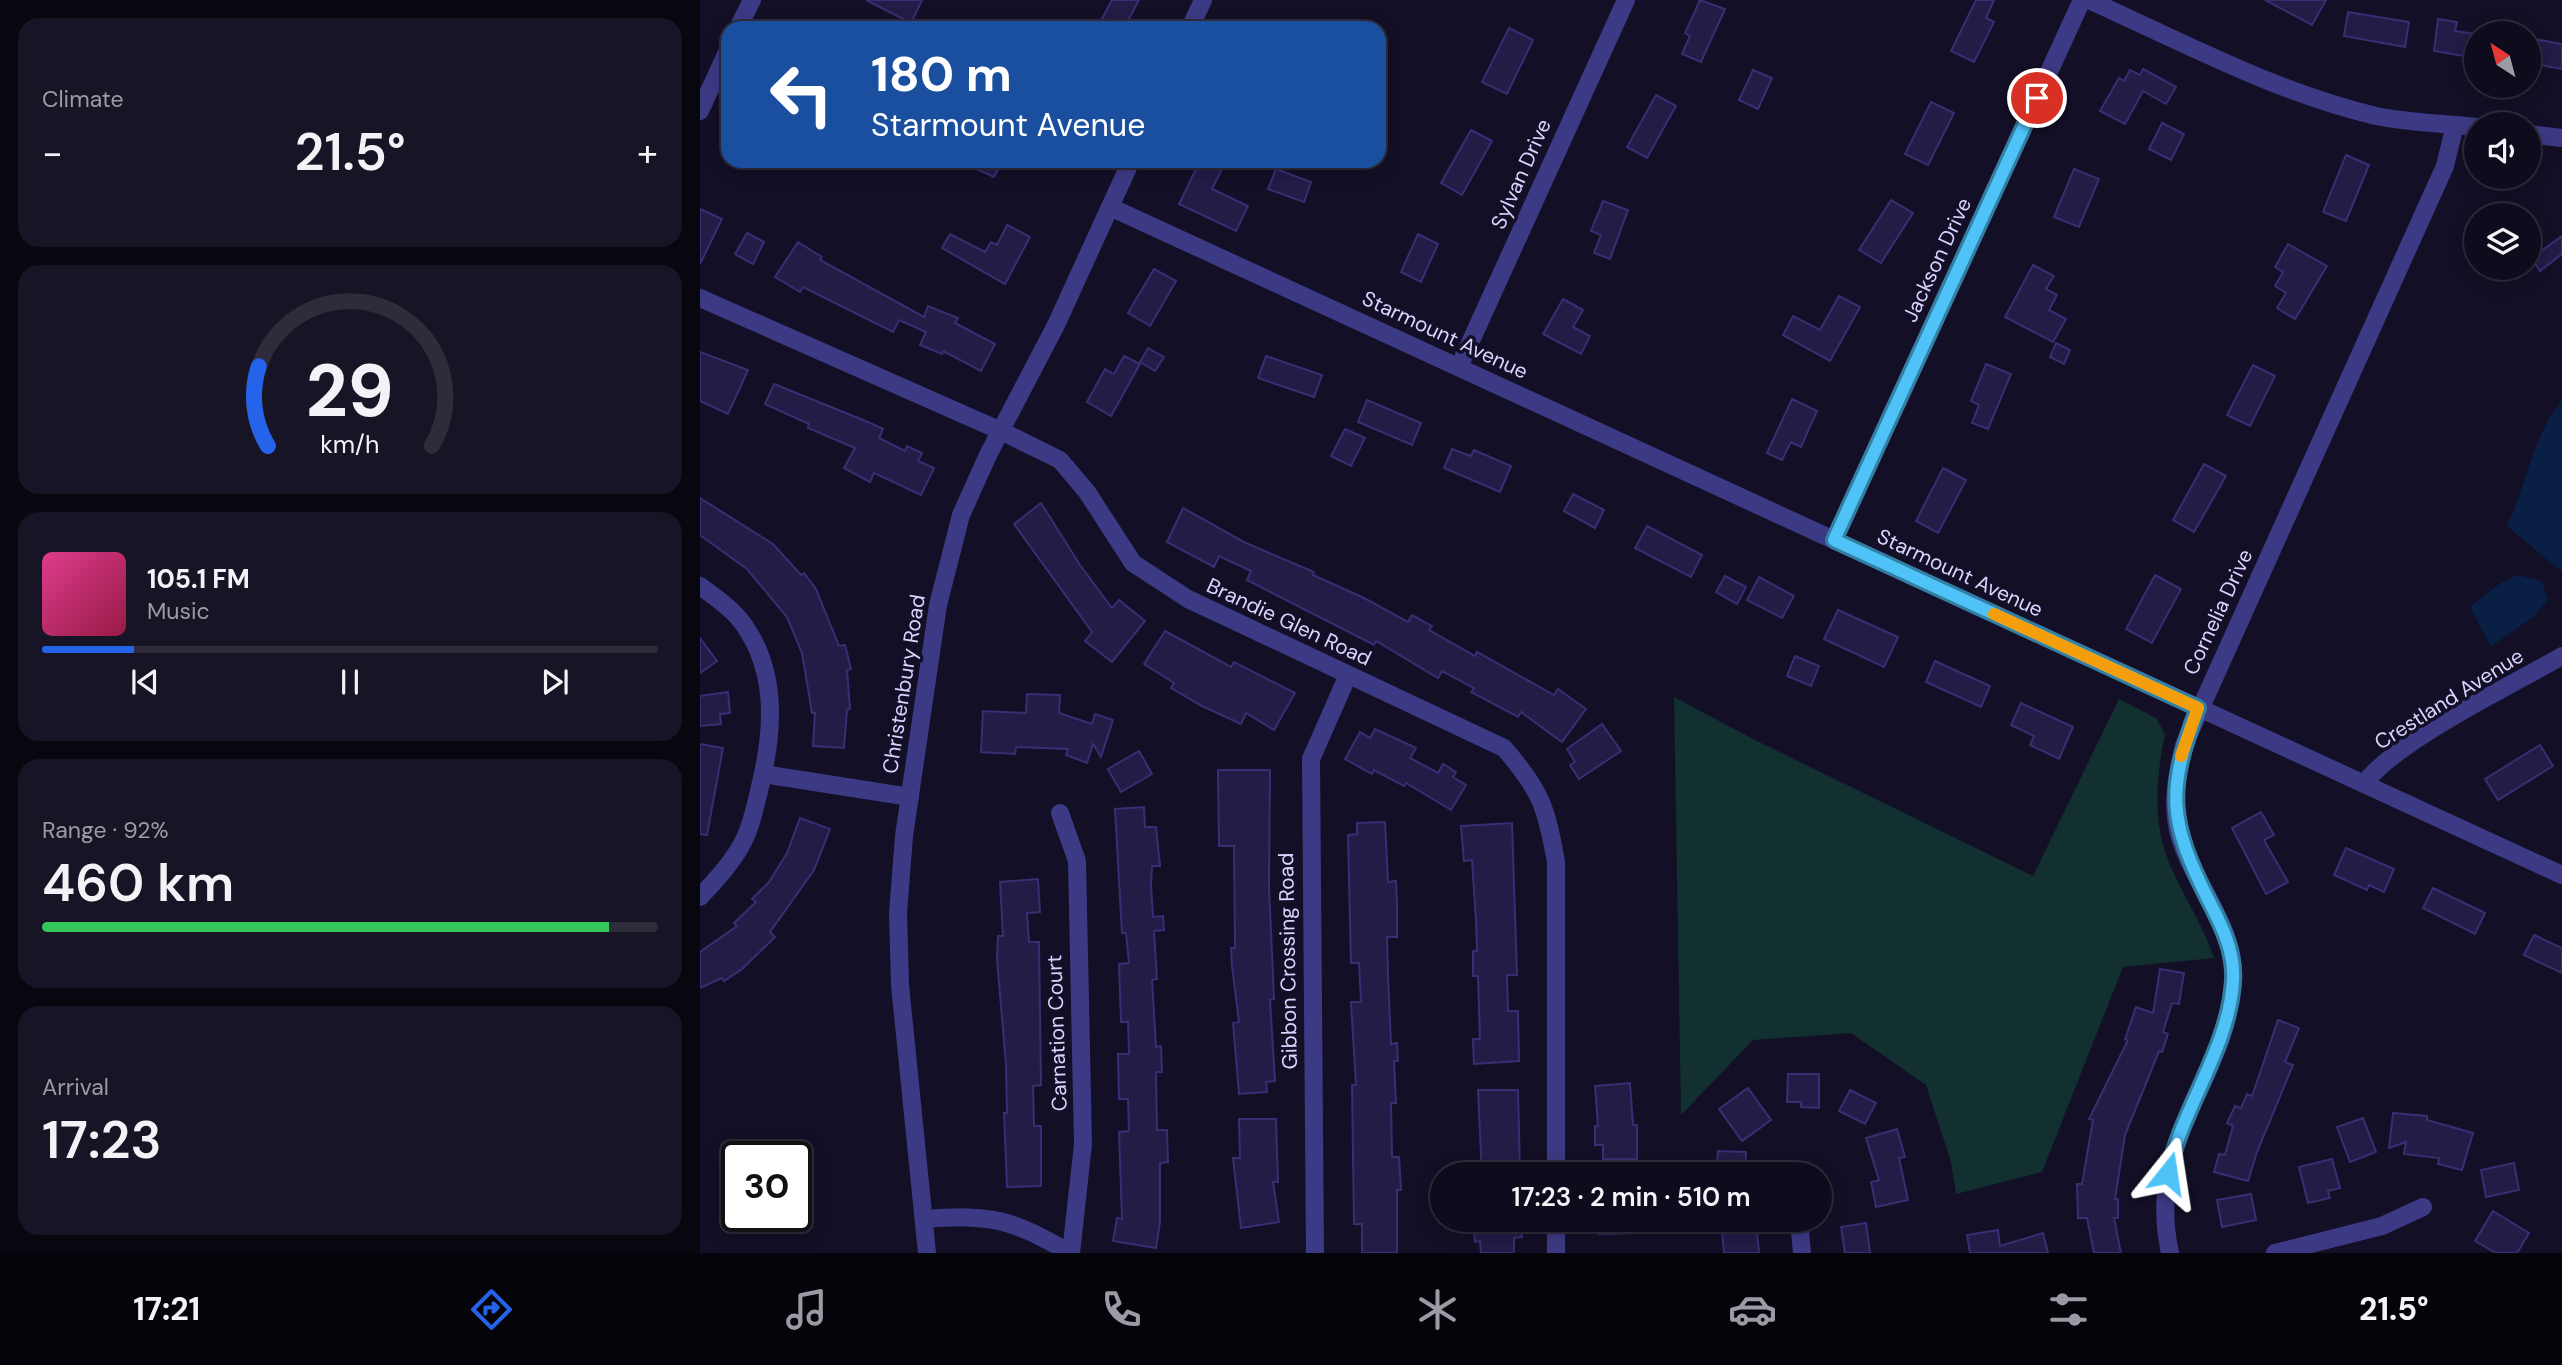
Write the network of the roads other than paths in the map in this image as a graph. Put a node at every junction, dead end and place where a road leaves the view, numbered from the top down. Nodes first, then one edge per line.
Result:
1 (752, 0) edge
2 (1203, 0) edge
3 (1626, 0) edge
4 (2082, 0) edge
5 (2089, 0) edge
6 (742, 21) edge
7 (1193, 21) edge
8 (721, 65) edge
9 (700, 111) edge
10 (2455, 125) junction
11 (2464, 126) edge
12 (2541, 135) edge
13 (2562, 138) edge
14 (1128, 168) edge
15 (1110, 207) junction
16 (700, 298) edge
17 (1459, 367) junction
18 (1001, 430) junction
19 (1834, 540) junction
20 (700, 586) edge
21 (2562, 656) edge
22 (1348, 675) junction
23 (2198, 708) junction
24 (764, 774) junction
25 (2364, 784) junction
26 (909, 797) junction
27 (1060, 813) dead end
28 (2562, 875) edge
29 (700, 897) edge
30 (1556, 1162) edge
31 (2423, 1207) dead end
32 (924, 1219) junction
33 (1556, 1232) edge
34 (1800, 1232) edge
35 (927, 1253) edge
36 (1070, 1253) edge
37 (1315, 1253) edge
38 (1556, 1253) edge
39 (1802, 1253) edge
40 (2170, 1253) edge
41 (2275, 1253) edge

1 - 6 street
2 - 7 street
3 - 17 street, Sylvan Drive
4 - 19 street, Jackson Drive
5 - 10 street
8 - 9 street
10 - 11 street
10 - 23 street, Cornelia Drive
12 - 13 street
14 - 15 street, Christenbury Road
15 - 17 street, Starmount Avenue
15 - 18 street, Christenbury Road
16 - 18 street, Brandie Glen Road
17 - 19 street, Starmount Avenue
18 - 22 street, Brandie Glen Road
18 - 26 street, Christenbury Road
19 - 23 street, Starmount Avenue
20 - 24 street
21 - 25 street, Crestland Avenue
22 - 30 street, Brandie Glen Road
22 - 37 street, Gibbon Crossing Road
23 - 25 street, Starmount Avenue
23 - 40 street, Cornelia Drive
24 - 26 street
24 - 29 street
25 - 28 street, Starmount Avenue
26 - 32 street, Christenbury Road
27 - 36 street, Carnation Court
31 - 41 street
32 - 35 street, Christenbury Road
32 - 36 street
33 - 38 street
34 - 39 street

